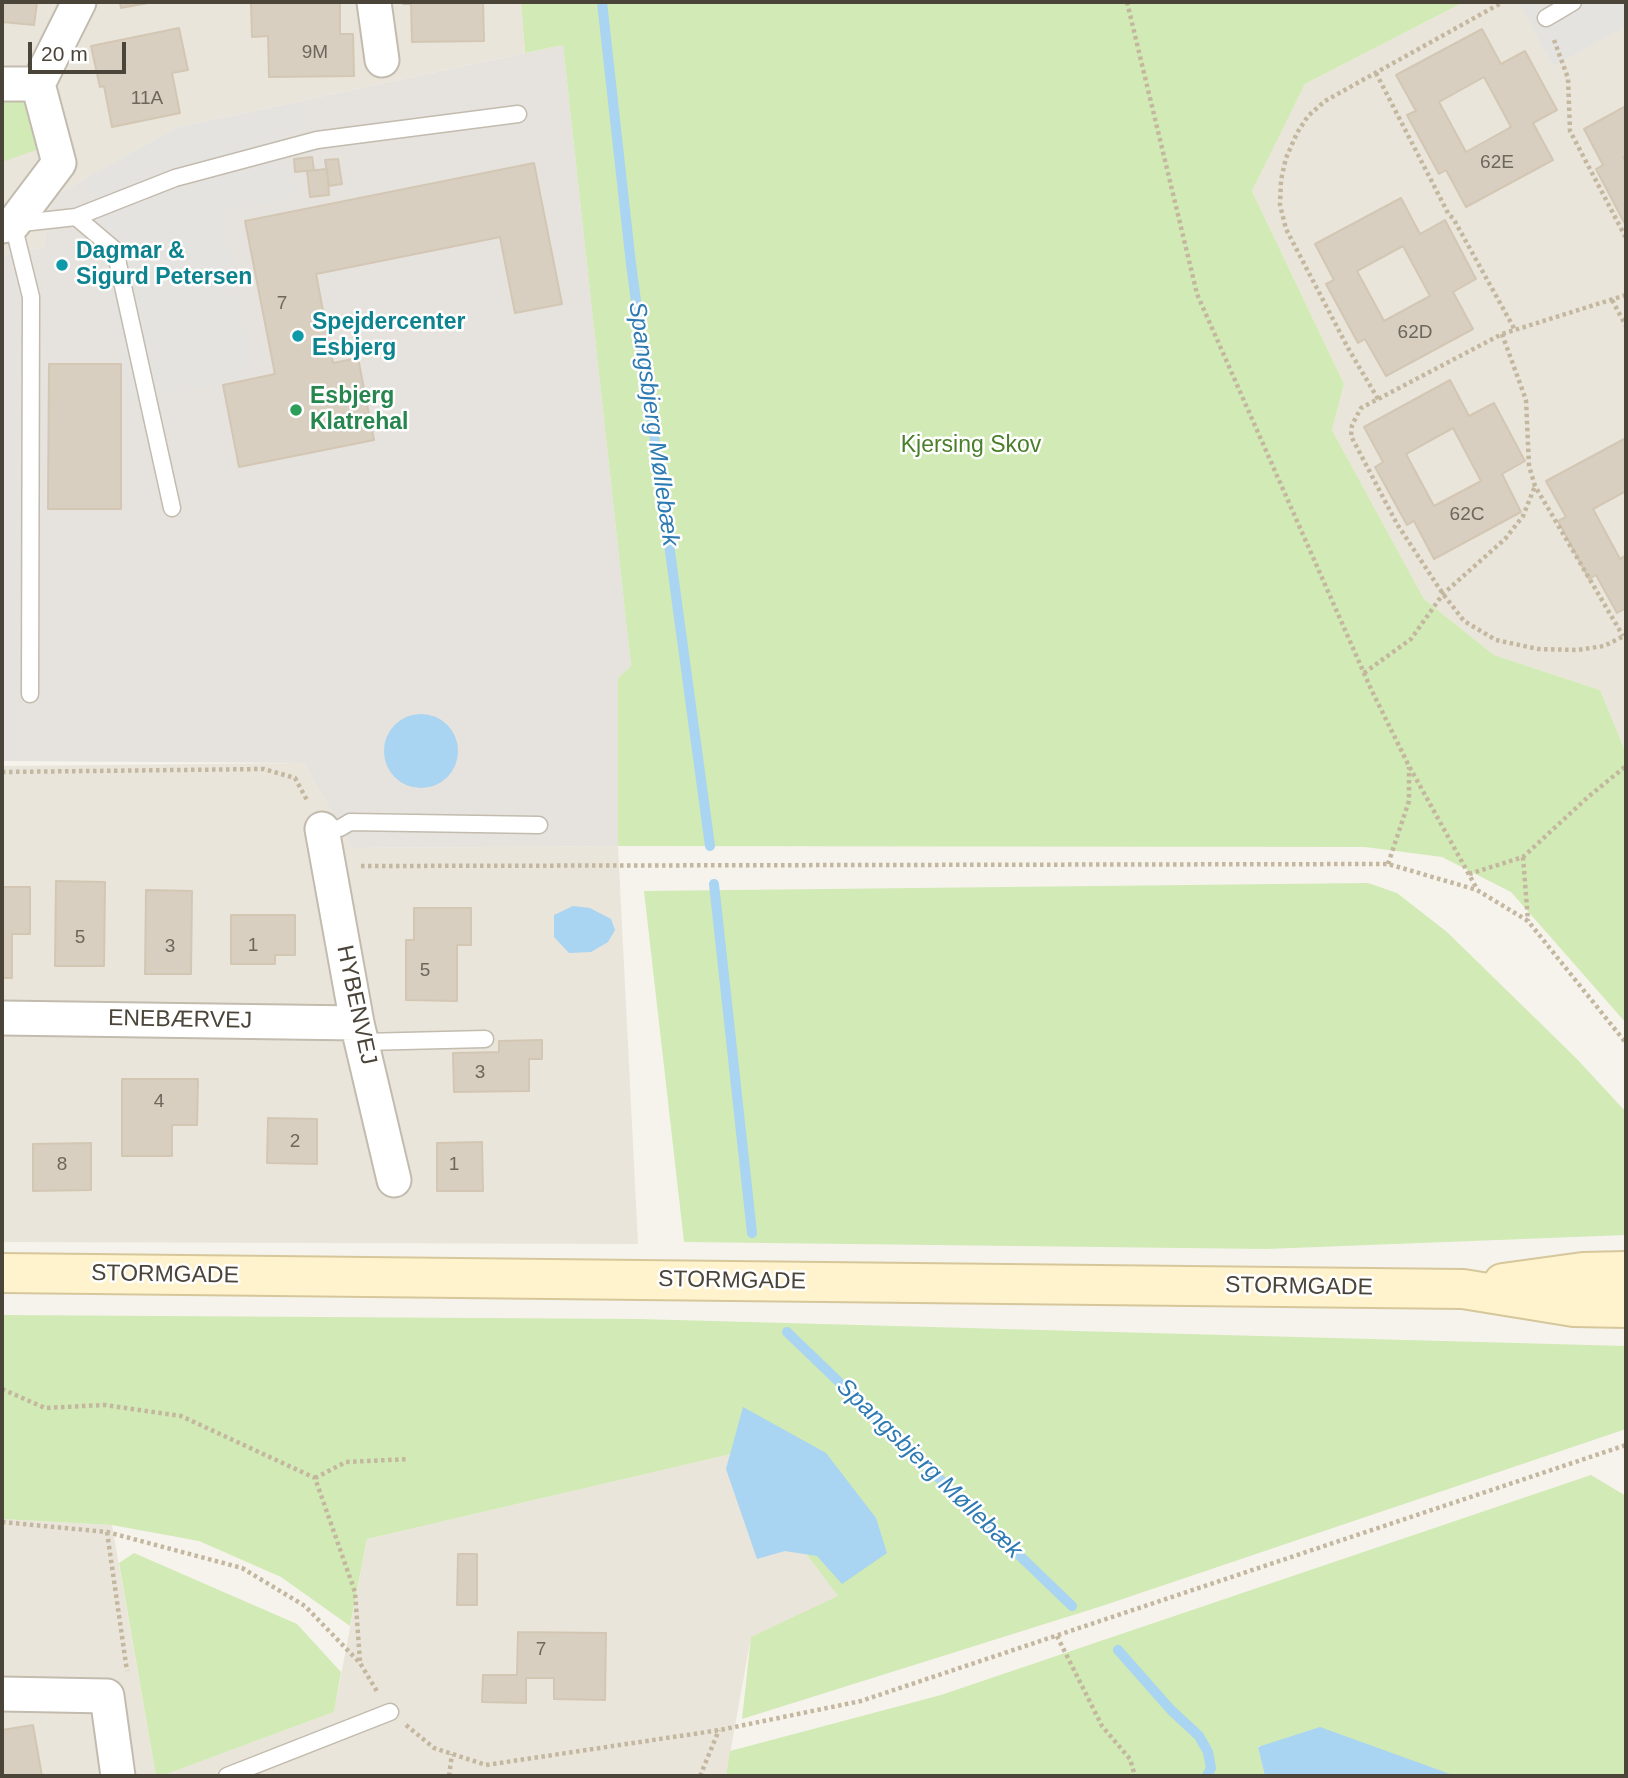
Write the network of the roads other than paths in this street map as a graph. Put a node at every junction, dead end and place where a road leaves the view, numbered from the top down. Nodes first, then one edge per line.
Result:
1 (79, 2) edge
2 (374, 2) edge
3 (1573, 2) edge
4 (1546, 18) road end
5 (382, 60) dead end
6 (2, 84) edge
7 (38, 84) junction
8 (517, 114) dead end
9 (76, 217) junction
10 (7, 225) edge
11 (172, 508) dead end
12 (30, 694) dead end
13 (539, 825) dead end
14 (322, 829) joint
15 (2, 1018) edge
16 (360, 1032) junction
17 (485, 1040) dead end
18 (394, 1180) dead end
19 (1626, 1272) edge
20 (2, 1273) edge
21 (1463, 1289) junction
22 (1626, 1308) edge
23 (2, 1694) edge
24 (390, 1712) road end
25 (118, 1776) edge
26 (227, 1776) edge

1 - 7 street
2 - 5 street
3 - 4 lane
6 - 7 street
7 - 10 street
8 - 9 lane
9 - 10 lane
9 - 11 lane
10 - 12 lane
13 - 14 lane
14 - 16 street, HYBENVEJ
15 - 16 street, ENEBÆRVEJ
16 - 17 lane
16 - 18 street, HYBENVEJ
19 - 21 street, STORMGADE
20 - 21 street, STORMGADE
21 - 22 street, STORMGADE
23 - 25 street
24 - 26 lane

